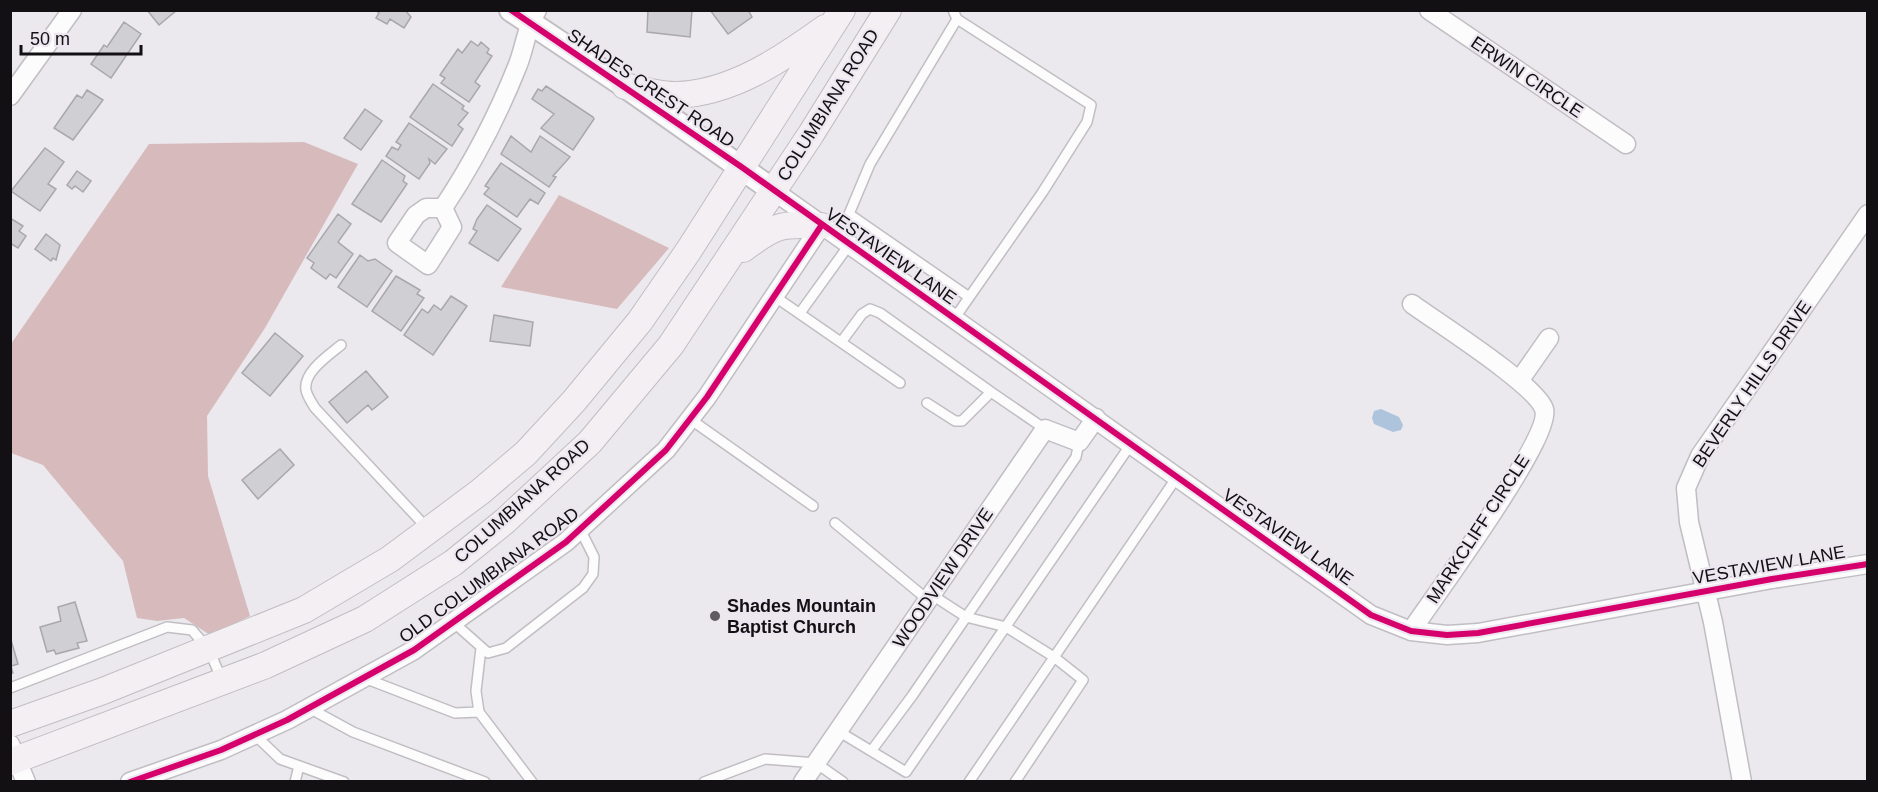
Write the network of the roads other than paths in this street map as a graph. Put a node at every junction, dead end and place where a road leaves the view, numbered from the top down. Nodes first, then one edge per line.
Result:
1 (72, 10) edge
2 (888, 10) edge
3 (1429, 10) edge
4 (526, 15) edge
5 (840, 15) edge
6 (955, 15) edge
7 (625, 86) junction
8 (10, 96) edge
9 (1626, 144) dead end
10 (742, 168) junction
11 (774, 191) junction
12 (443, 208) dead end
13 (849, 214) junction
14 (1868, 214) edge
15 (834, 235) junction
16 (908, 255) junction
17 (730, 258) junction
18 (892, 276) junction
19 (774, 296) junction
20 (969, 297) junction
21 (1412, 304) dead end
22 (800, 313) junction
23 (954, 319) junction
24 (640, 321) junction
25 (1549, 338) dead end
26 (842, 341) junction
27 (341, 345) dead end
28 (671, 345) junction
29 (1519, 381) junction
30 (900, 383) dead end
31 (991, 392) junction
32 (927, 403) dead end
33 (1096, 418) junction
34 (690, 419) junction
35 (1045, 429) junction
36 (1131, 444) junction
37 (1077, 450) junction
38 (1178, 477) junction
39 (813, 506) dead end
40 (835, 523) dead end
41 (580, 529) junction
42 (430, 531) junction
43 (453, 563) junction
44 (1868, 564) edge
45 (1706, 592) junction
46 (930, 597) junction
47 (966, 617) junction
48 (453, 622) junction
49 (1006, 627) junction
50 (1411, 631) junction
51 (480, 648) junction
52 (209, 650) junction
53 (1054, 657) junction
54 (364, 678) junction
55 (223, 681) junction
56 (10, 688) edge
57 (309, 708) junction
58 (479, 712) junction
59 (10, 724) edge
60 (838, 731) junction
61 (255, 735) junction
62 (872, 750) junction
63 (16, 762) edge
64 (816, 763) junction
65 (299, 766) junction
66 (130, 782) edge
67 (295, 782) edge
68 (344, 782) edge
69 (485, 782) edge
70 (532, 782) edge
71 (704, 782) edge
72 (804, 782) edge
73 (843, 782) edge
74 (969, 782) edge
75 (1015, 782) edge
76 (1742, 782) edge

1 - 8 street
2 - 11 main road, COLUMBIANA ROAD
3 - 9 street, ERWIN CIRCLE
4 - 7 street, SHADES CREST ROAD
4 - 12 street
5 - 7 main road
5 - 10 main road, COLUMBIANA ROAD
6 - 13 lane
6 - 20 lane
7 - 10 street, SHADES CREST ROAD
10 - 11 street, SHADES CREST ROAD
10 - 24 main road, COLUMBIANA ROAD
11 - 15 street, VESTAVIEW LANE
11 - 17 main road, COLUMBIANA ROAD
13 - 15 lane
13 - 16 lane
14 - 45 street, BEVERLY HILLS DRIVE
15 - 17 main road
15 - 18 street, VESTAVIEW LANE
15 - 19 street, OLD COLUMBIANA ROAD
15 - 22 lane
16 - 18 lane
16 - 20 lane
17 - 28 main road, COLUMBIANA ROAD
18 - 23 street, VESTAVIEW LANE
19 - 22 lane
19 - 34 street, OLD COLUMBIANA ROAD
20 - 23 lane
21 - 29 street, MARKCLIFF CIRCLE
22 - 26 lane
23 - 33 street, VESTAVIEW LANE
24 - 28 main road
24 - 42 main road, COLUMBIANA ROAD
25 - 29 street
26 - 30 lane
26 - 31 lane
27 - 42 lane
28 - 43 main road, COLUMBIANA ROAD
29 - 50 street, MARKCLIFF CIRCLE
31 - 32 lane
31 - 35 lane
33 - 36 street, VESTAVIEW LANE
33 - 37 street
34 - 39 lane
34 - 41 street, OLD COLUMBIANA ROAD
35 - 37 street
35 - 46 street, WOODVIEW DRIVE
36 - 38 street, VESTAVIEW LANE
36 - 49 lane
37 - 47 lane
38 - 50 street, VESTAVIEW LANE
38 - 53 lane
40 - 46 lane
41 - 48 street, OLD COLUMBIANA ROAD
41 - 51 lane
42 - 43 main road
42 - 52 main road, COLUMBIANA ROAD
43 - 55 main road, COLUMBIANA ROAD
44 - 45 street, VESTAVIEW LANE
45 - 50 street, VESTAVIEW LANE
45 - 76 street, BEVERLY HILLS DRIVE
46 - 47 lane
46 - 60 street, WOODVIEW DRIVE
47 - 49 lane
47 - 62 lane
48 - 51 lane
48 - 54 street, OLD COLUMBIANA ROAD
49 - 53 lane
49 - 62 lane
51 - 58 lane
52 - 55 lane
52 - 56 lane
52 - 59 main road, COLUMBIANA ROAD
53 - 74 lane
53 - 75 lane
54 - 57 street, OLD COLUMBIANA ROAD
54 - 58 lane
55 - 63 main road, COLUMBIANA ROAD
57 - 61 street, OLD COLUMBIANA ROAD
57 - 69 lane
58 - 70 lane
60 - 62 lane
60 - 64 street, WOODVIEW DRIVE
61 - 65 lane
61 - 66 street, OLD COLUMBIANA ROAD
64 - 71 lane
64 - 72 street, WOODVIEW DRIVE
64 - 73 lane
65 - 67 lane
65 - 68 lane

